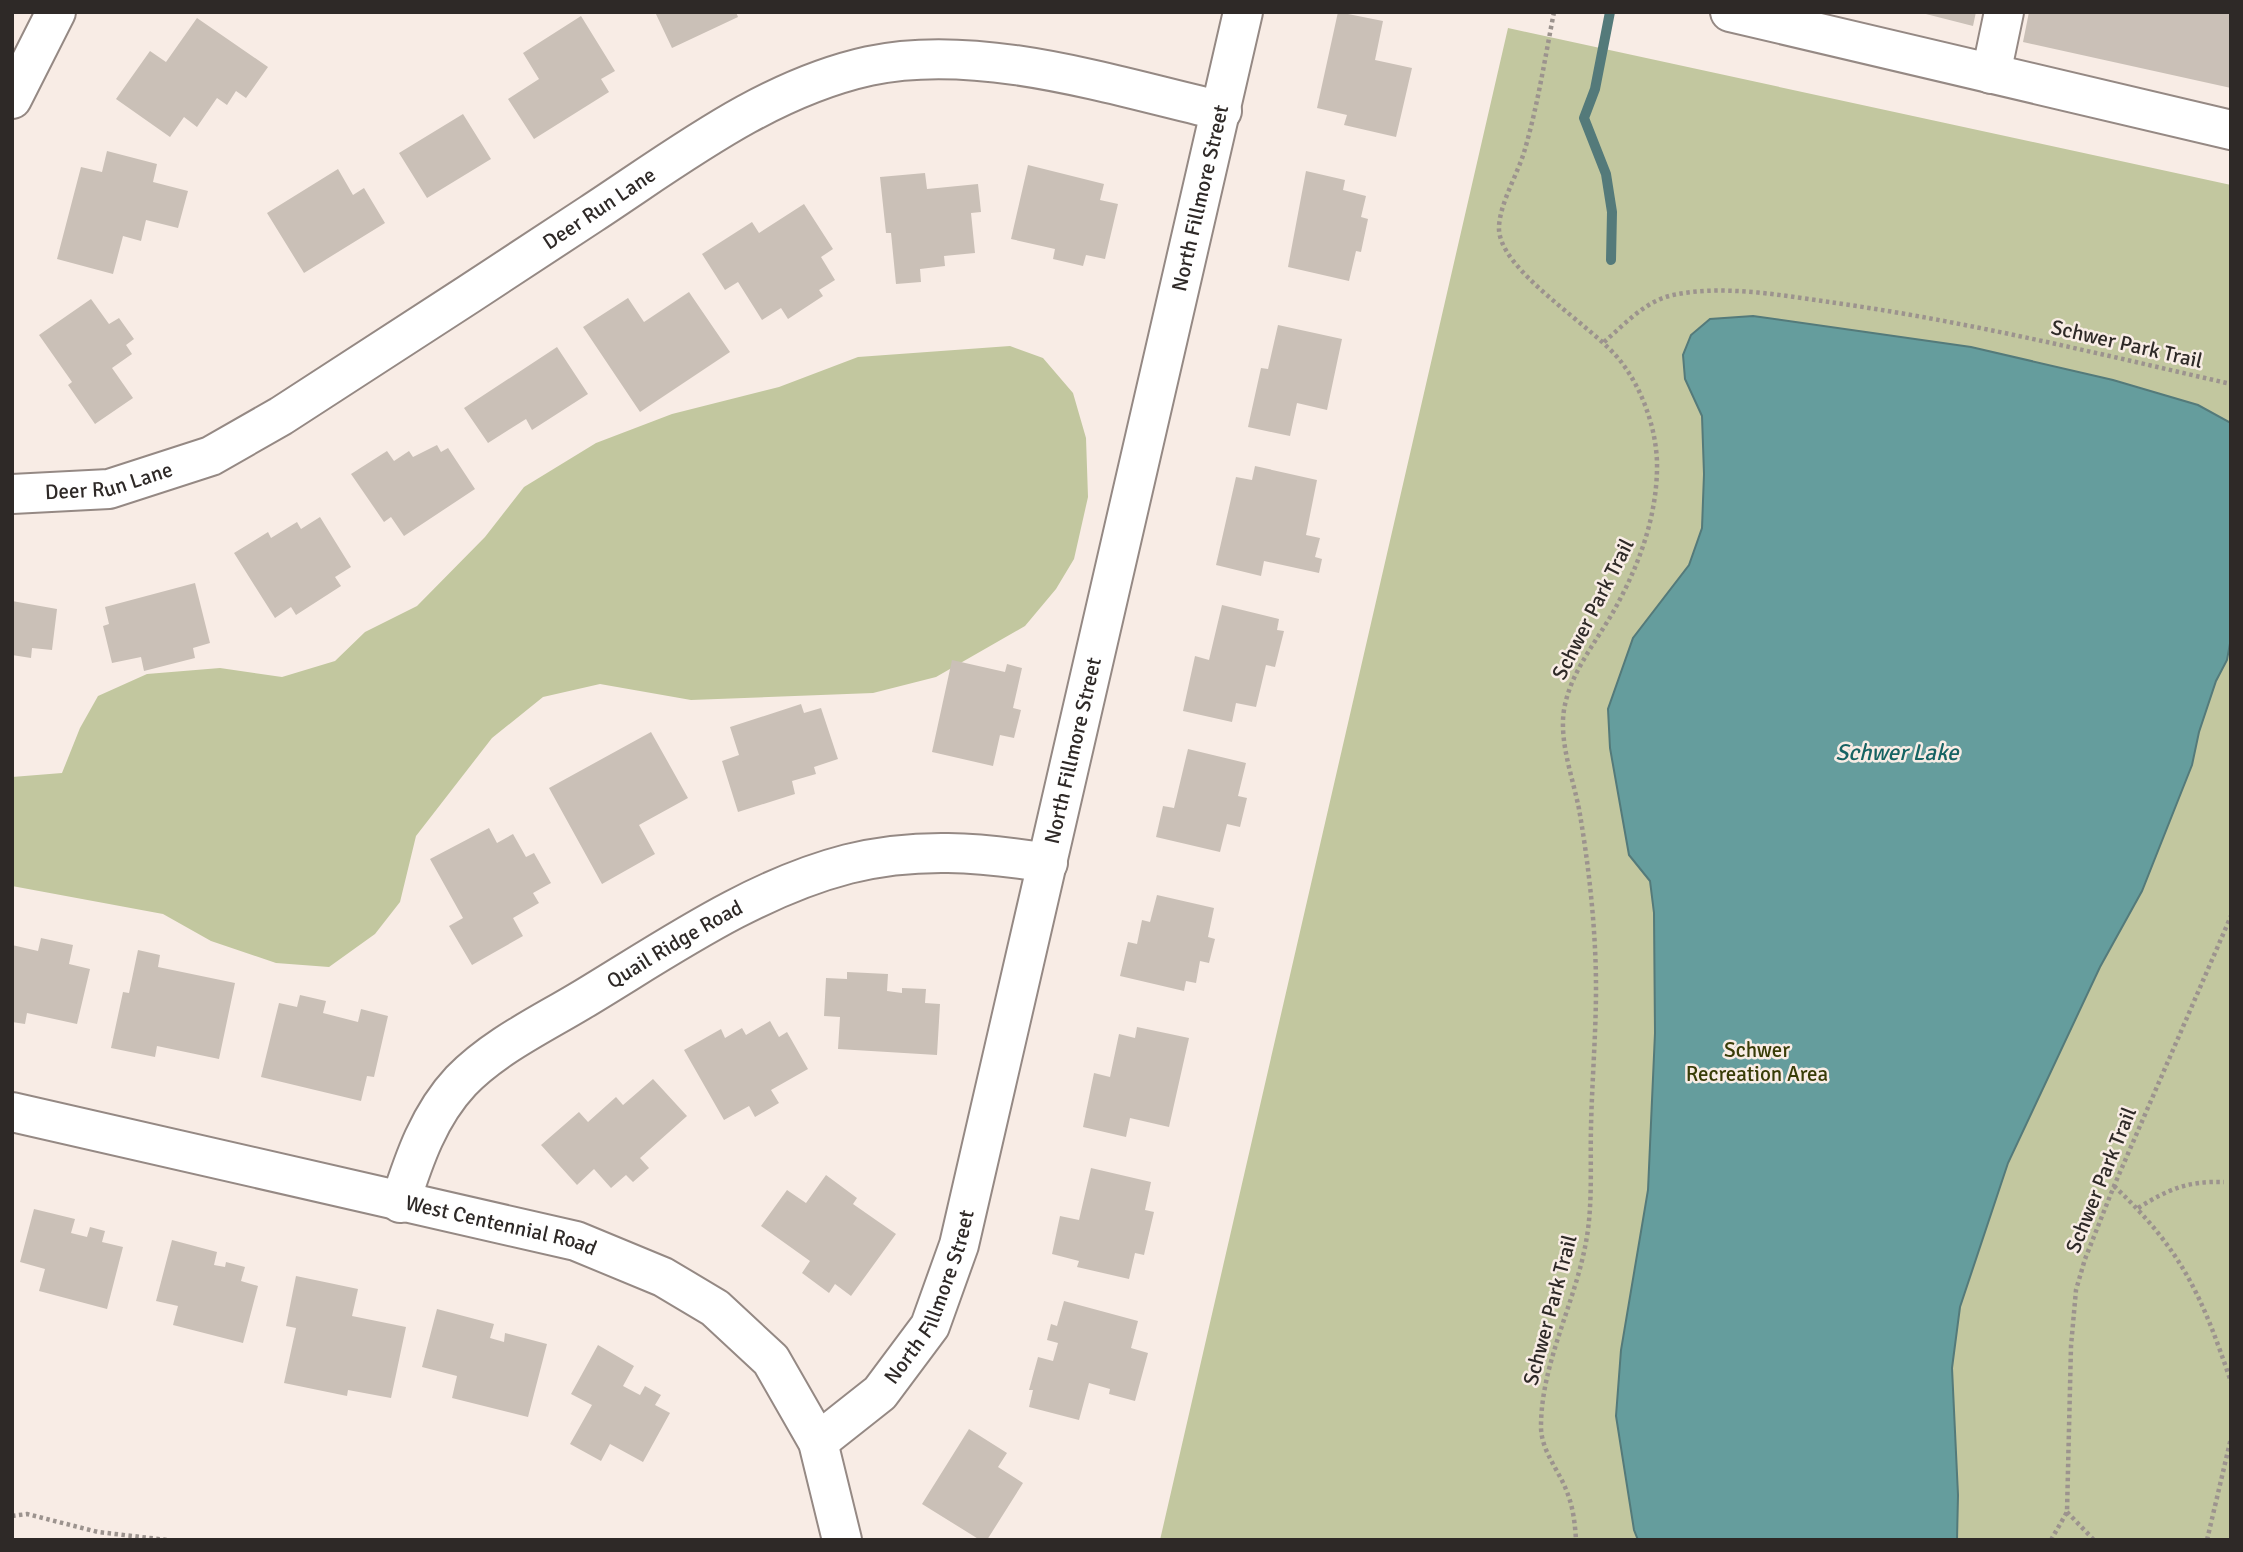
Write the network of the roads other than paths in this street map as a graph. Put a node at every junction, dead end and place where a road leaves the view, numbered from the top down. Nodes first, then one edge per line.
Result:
1 (55, 12) edge
2 (1243, 12) edge
3 (1730, 12) edge
4 (2004, 12) edge
5 (1991, 74) junction
6 (12, 99) edge
7 (1222, 111) junction
8 (2231, 130) edge
9 (12, 494) edge
10 (1048, 863) junction
11 (12, 1112) edge
12 (400, 1203) junction
13 (818, 1442) junction
14 (842, 1540) edge

1 - 6 street
2 - 7 street, North Fillmore Street
3 - 5 street
4 - 5 street
5 - 8 street
7 - 9 street, Deer Run Lane
7 - 10 street, North Fillmore Street
10 - 12 street, Quail Ridge Road
10 - 13 street, North Fillmore Street
11 - 12 street, West Centennial Road
12 - 13 street, West Centennial Road
13 - 14 street, West Centennial Road

